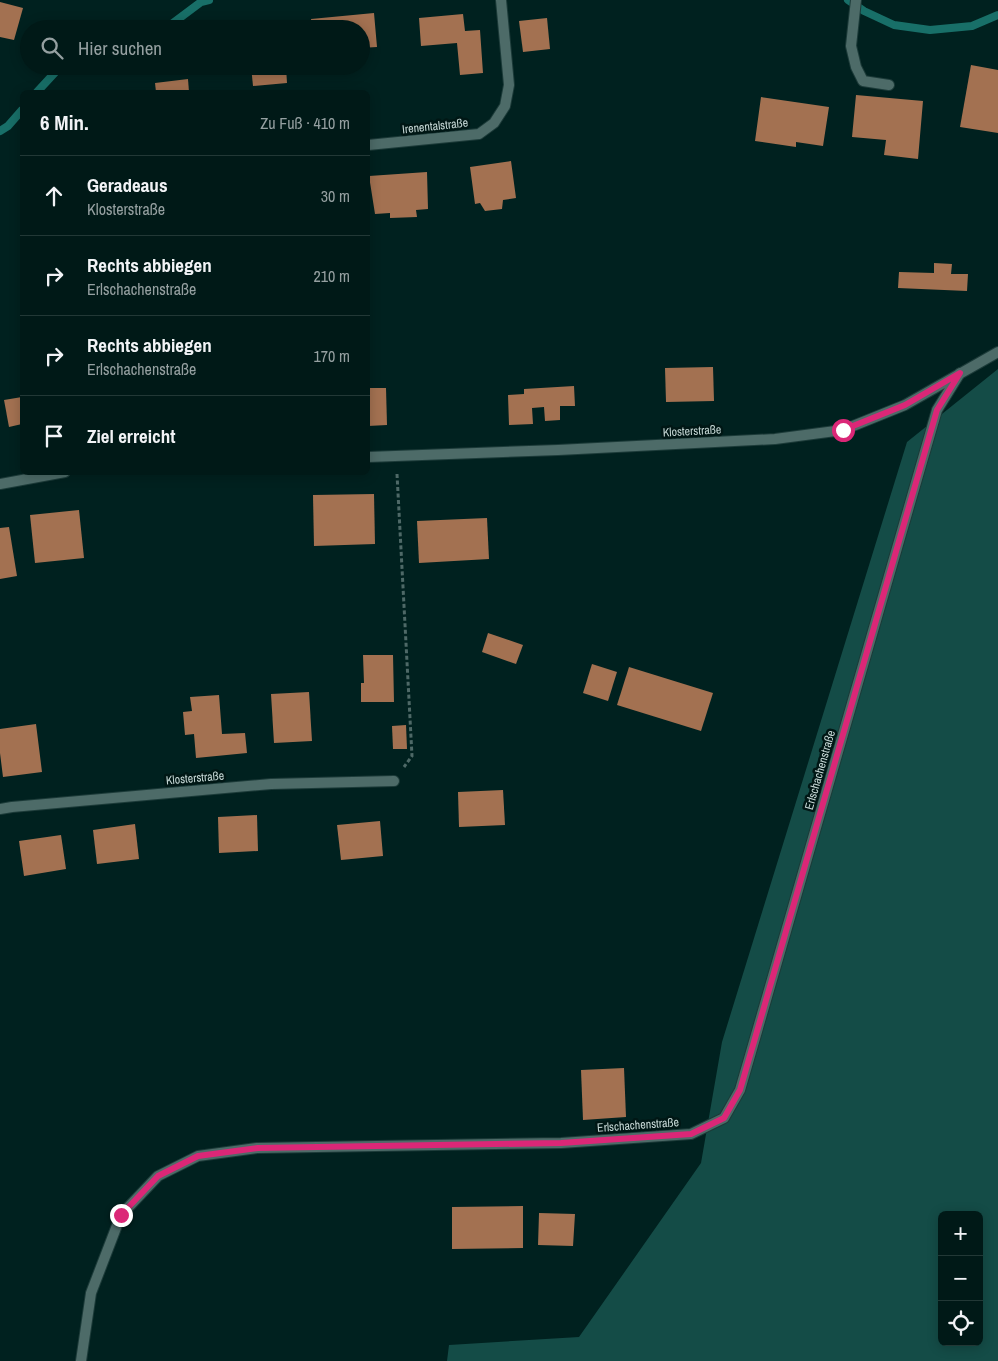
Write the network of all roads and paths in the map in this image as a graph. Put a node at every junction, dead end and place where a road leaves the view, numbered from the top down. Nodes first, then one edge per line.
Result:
1 (856, 0) edge
2 (501, 3) edge
3 (889, 85) dead end
4 (370, 145) edge
5 (998, 352) edge
6 (960, 373) junction
7 (396, 456) junction
8 (370, 457) edge
9 (49, 475) edge
10 (0, 484) edge
11 (394, 781) joint
12 (0, 809) edge
13 (81, 1361) edge

1 - 3 street
2 - 4 street, Irenentalstraße
5 - 6 street, Klosterstraße
6 - 7 street, Klosterstraße
6 - 13 street, Erlschachenstraße
7 - 8 street, Klosterstraße
7 - 11 path
9 - 10 street
11 - 12 street, Klosterstraße

